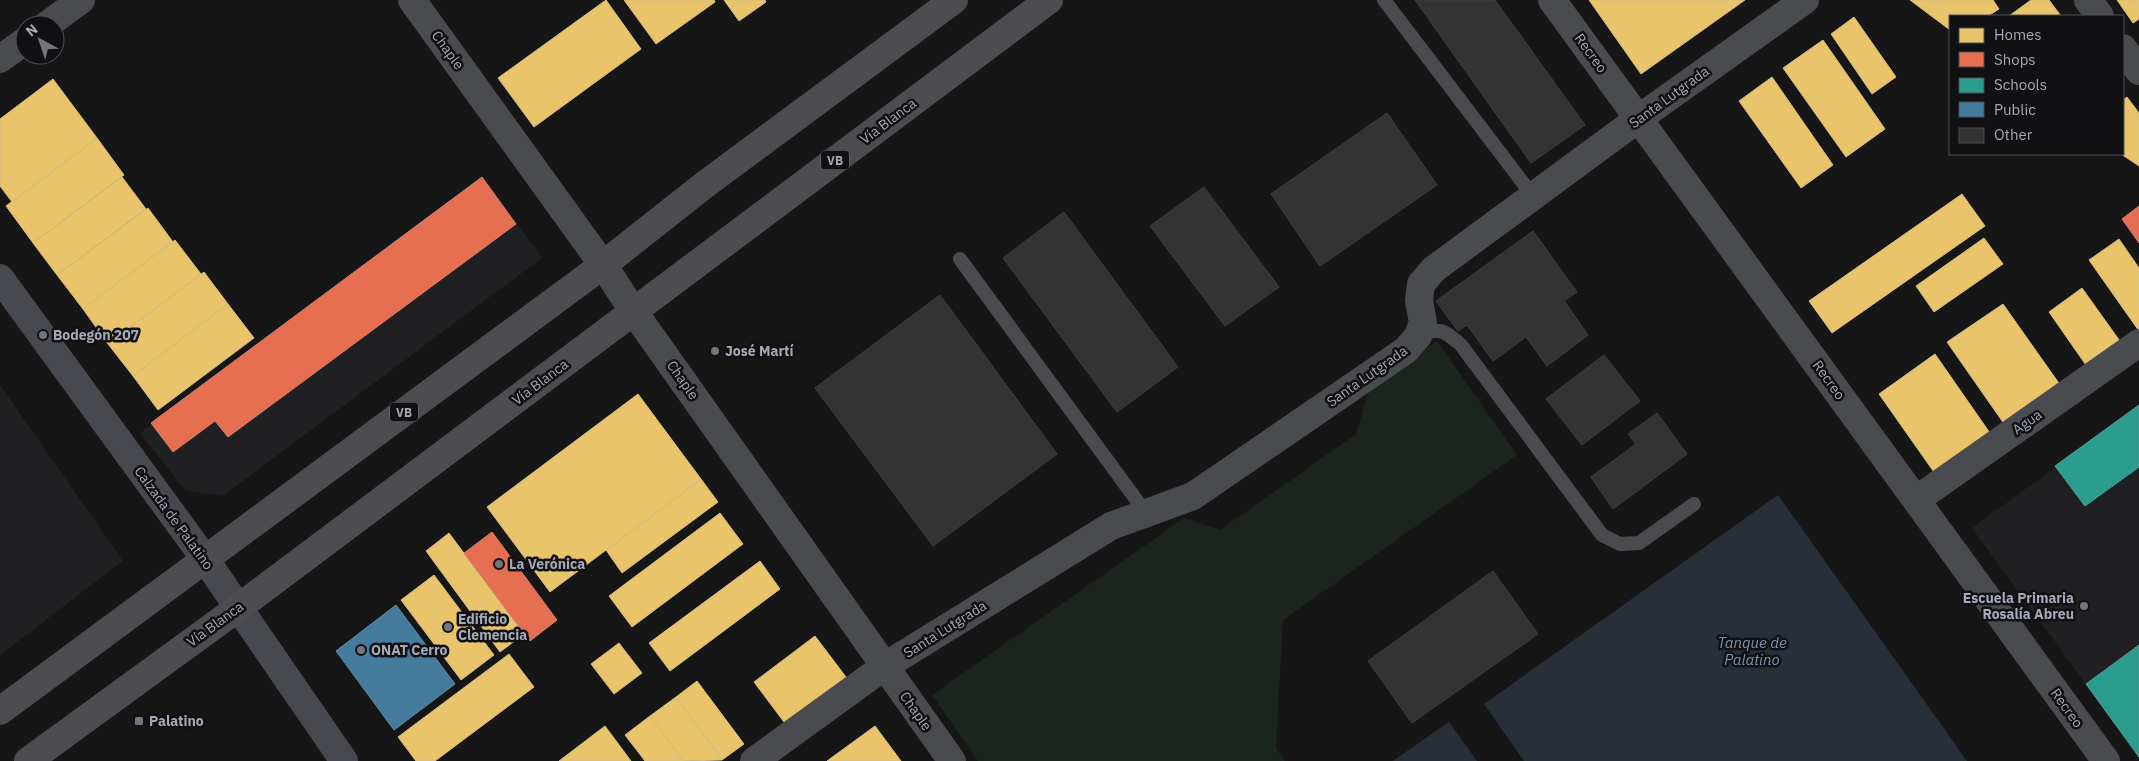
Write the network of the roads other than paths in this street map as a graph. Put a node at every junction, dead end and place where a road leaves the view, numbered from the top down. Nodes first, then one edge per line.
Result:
1 (82, 0) edge
2 (412, 0) edge
3 (954, 0) edge
4 (1384, 0) edge
5 (1552, 0) edge
6 (1805, 0) edge
7 (2088, 0) edge
8 (1038, 3) edge
9 (61, 15) edge
10 (2099, 15) edge
11 (15, 48) edge
12 (2124, 49) edge
13 (0, 59) edge
14 (2139, 71) edge
15 (1638, 119) junction
16 (1533, 196) junction
17 (960, 260) dead end
18 (603, 265) junction
19 (0, 278) edge
20 (634, 312) junction
21 (1418, 336) junction
22 (2139, 343) edge
23 (1916, 500) junction
24 (1694, 504) dead end
25 (1146, 513) junction
26 (205, 560) junction
27 (238, 608) junction
28 (884, 666) junction
29 (0, 711) edge
30 (28, 761) edge
31 (344, 761) edge
32 (754, 761) edge
33 (952, 761) edge
34 (2106, 761) edge

1 - 9 street
2 - 18 street, Chaple
3 - 18 main road, VB
4 - 16 lane
5 - 15 street, Recreo
6 - 15 street, Santa Lutgrada
7 - 10 street
8 - 20 main road, Vía Blanca / VB
11 - 13 street
12 - 14 street
15 - 16 street, Santa Lutgrada
15 - 23 street, Recreo
16 - 21 street, Santa Lutgrada
17 - 25 lane
18 - 20 street, Chaple
18 - 26 main road, VB
19 - 26 street, Calzada de Palatino
20 - 27 main road, Vía Blanca / VB
20 - 28 street, Chaple
21 - 24 lane
21 - 25 street, Santa Lutgrada
22 - 23 street, Agua
23 - 34 street, Recreo
25 - 28 street, Santa Lutgrada
26 - 27 street, Calzada de Palatino
26 - 29 main road, VB
27 - 30 main road, Vía Blanca / VB
27 - 31 street, Calzada de Palatino
28 - 32 street, Santa Lutgrada
28 - 33 street, Chaple

